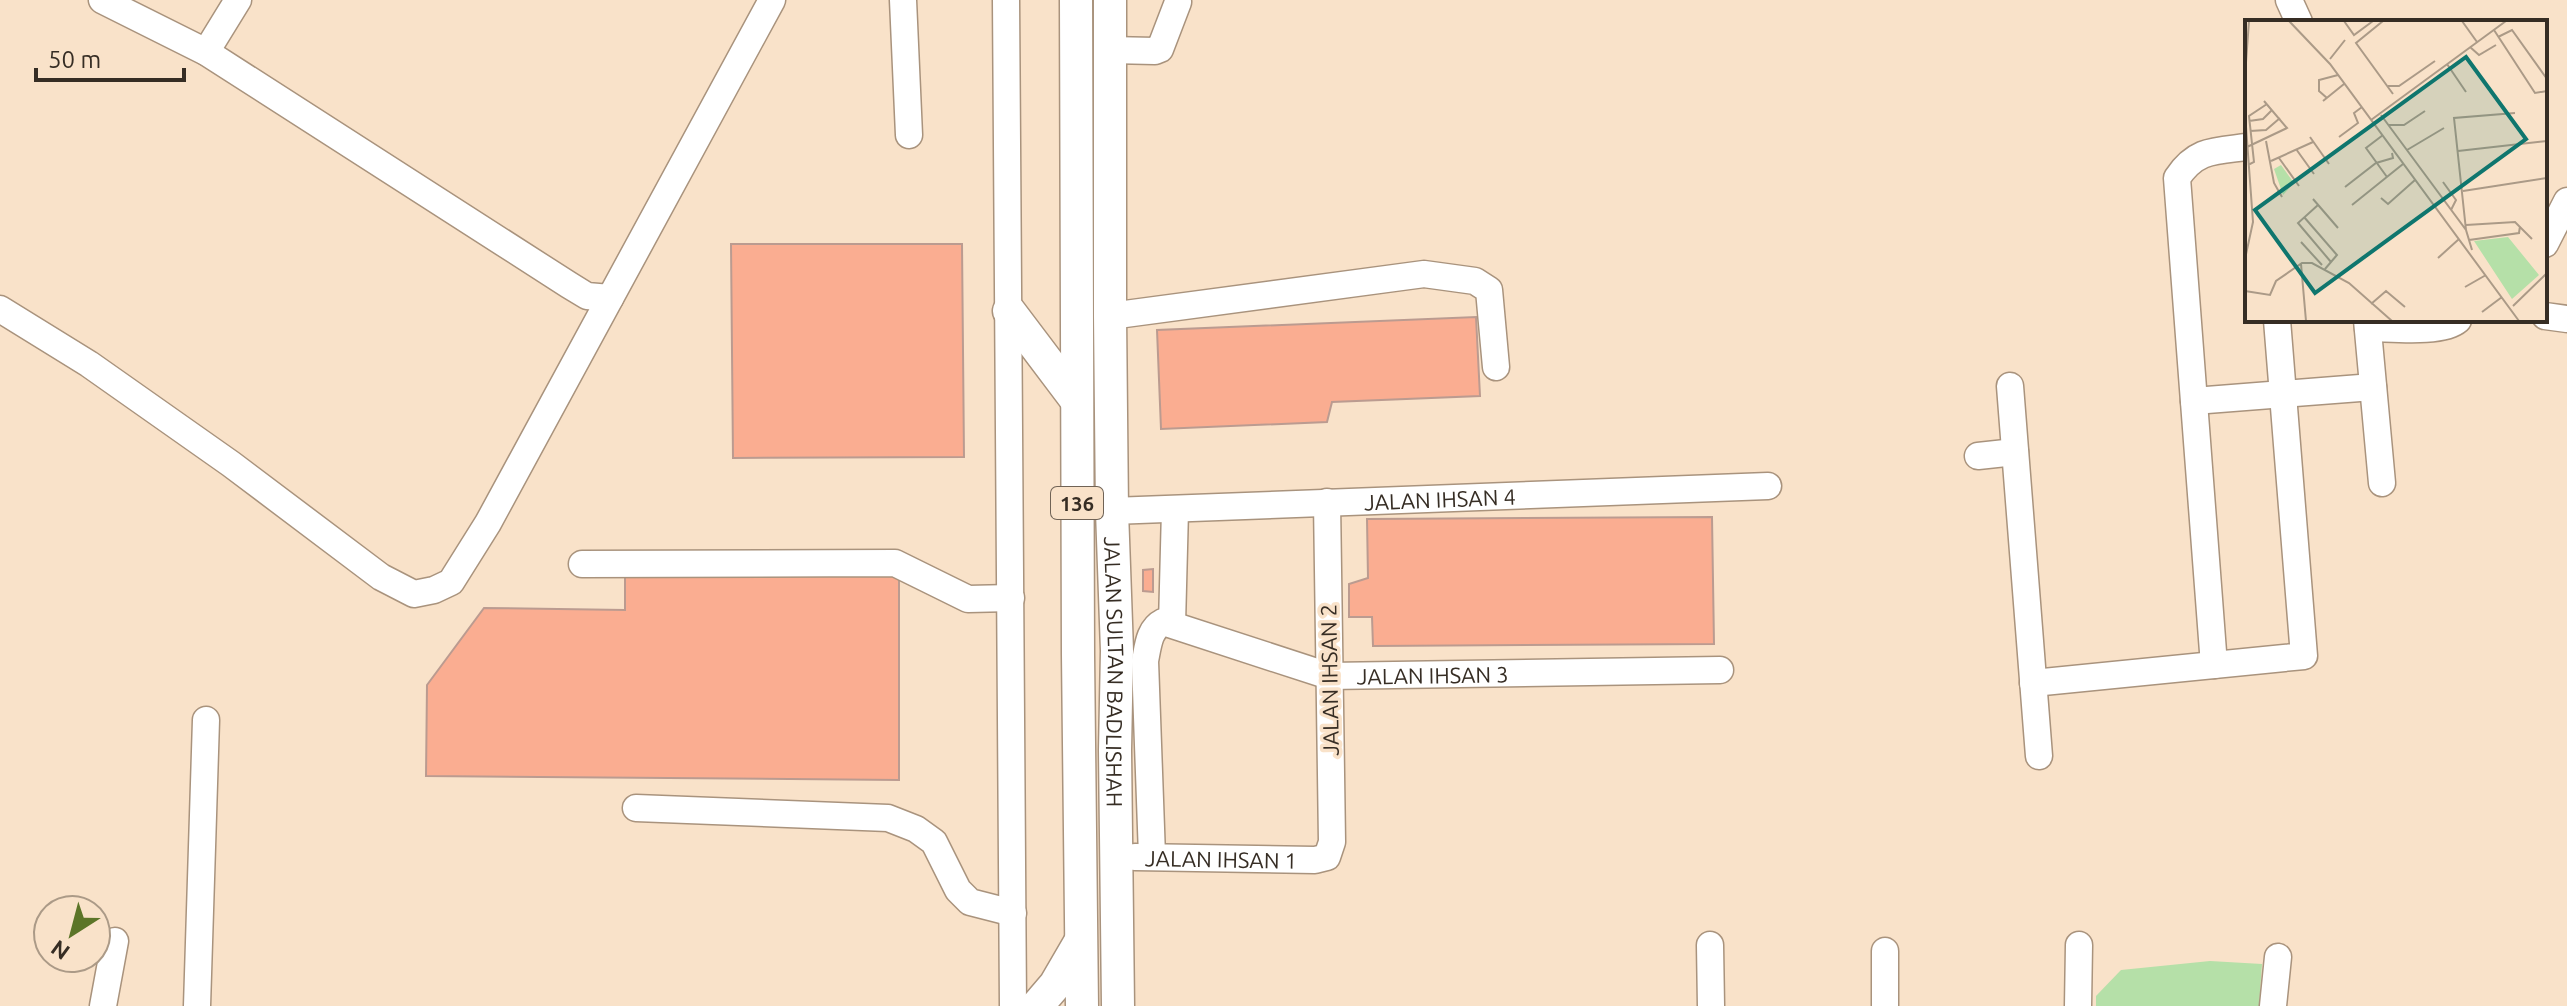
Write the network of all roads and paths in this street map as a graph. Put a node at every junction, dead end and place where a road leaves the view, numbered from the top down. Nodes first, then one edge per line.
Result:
1 (102, 0) edge
2 (238, 0) edge
3 (772, 0) edge
4 (903, 0) edge
5 (1006, 0) edge
6 (1076, 0) edge
7 (1110, 0) edge
8 (2289, 0) edge
9 (1178, 2) dead end
10 (2298, 20) edge
11 (1110, 50) junction
12 (206, 52) junction
13 (909, 135) dead end
14 (2245, 147) edge
15 (2567, 201) edge
16 (2547, 240) edge
17 (610, 298) junction
18 (0, 309) edge
19 (1009, 311) junction
20 (1110, 316) junction
21 (2547, 316) edge
22 (2567, 319) edge
23 (2277, 322) edge
24 (2456, 322) edge
25 (2368, 324) edge
26 (1496, 367) dead end
27 (2010, 386) dead end
28 (2373, 387) junction
29 (2283, 394) junction
30 (1077, 401) junction
31 (2194, 401) junction
32 (2015, 452) junction
33 (1978, 456) dead end
34 (2382, 483) dead end
35 (1768, 486) dead end
36 (1327, 502) junction
37 (1175, 510) junction
38 (1112, 511) junction
39 (582, 564) dead end
40 (1011, 598) junction
41 (1164, 624) junction
42 (2214, 665) junction
43 (1720, 670) dead end
44 (1329, 676) junction
45 (2033, 683) junction
46 (206, 720) dead end
47 (2039, 756) dead end
48 (636, 808) dead end
49 (1152, 856) junction
50 (1327, 857) joint
51 (1115, 858) junction
52 (1013, 913) junction
53 (115, 941) dead end
54 (1080, 942) junction
55 (1710, 945) dead end
56 (2079, 945) dead end
57 (1885, 951) dead end
58 (2278, 957) dead end
59 (103, 1006) edge
60 (197, 1006) edge
61 (1013, 1006) edge
62 (1037, 1006) edge
63 (1082, 1006) edge
64 (1118, 1006) edge
65 (1711, 1006) edge
66 (1885, 1006) edge
67 (2078, 1006) edge
68 (2273, 1006) edge

1 - 12 street
2 - 12 street
3 - 17 street
4 - 13 street
5 - 19 street
6 - 30 main road, JALAN SULTAN BADLISHAH / 136
7 - 11 main road, JALAN SULTAN BADLISHAH / 136
8 - 10 street
9 - 11 street
11 - 20 main road, JALAN SULTAN BADLISHAH / 136
12 - 17 street
14 - 31 street
15 - 16 street
17 - 18 street
19 - 30 main road
19 - 40 street
20 - 26 street
20 - 38 main road, JALAN SULTAN BADLISHAH / 136
21 - 22 street
23 - 29 street
24 - 25 street
25 - 28 street
27 - 32 street
28 - 29 street
28 - 34 street
29 - 31 street
29 - 42 street
30 - 54 main road, JALAN SULTAN BADLISHAH / 136
31 - 42 street
32 - 33 street
32 - 45 street
35 - 36 street, JALAN IHSAN 4
36 - 37 street, JALAN IHSAN 4
36 - 44 street, JALAN IHSAN 2
37 - 38 street, JALAN IHSAN 4
37 - 41 street
38 - 51 main road, JALAN SULTAN BADLISHAH / 136
39 - 40 street
40 - 52 street
41 - 44 street, JALAN IHSAN 3
41 - 49 street
42 - 45 street
43 - 44 street, JALAN IHSAN 3
44 - 50 street, JALAN IHSAN 2
45 - 47 street
46 - 60 street
48 - 52 street
49 - 50 street, JALAN IHSAN 1
49 - 51 street, JALAN IHSAN 1
51 - 64 main road, JALAN SULTAN BADLISHAH / 136
52 - 61 street
53 - 59 street
54 - 62 main road
54 - 63 main road, JALAN SULTAN BADLISHAH / 136
55 - 65 street
56 - 67 street
57 - 66 street
58 - 68 street

